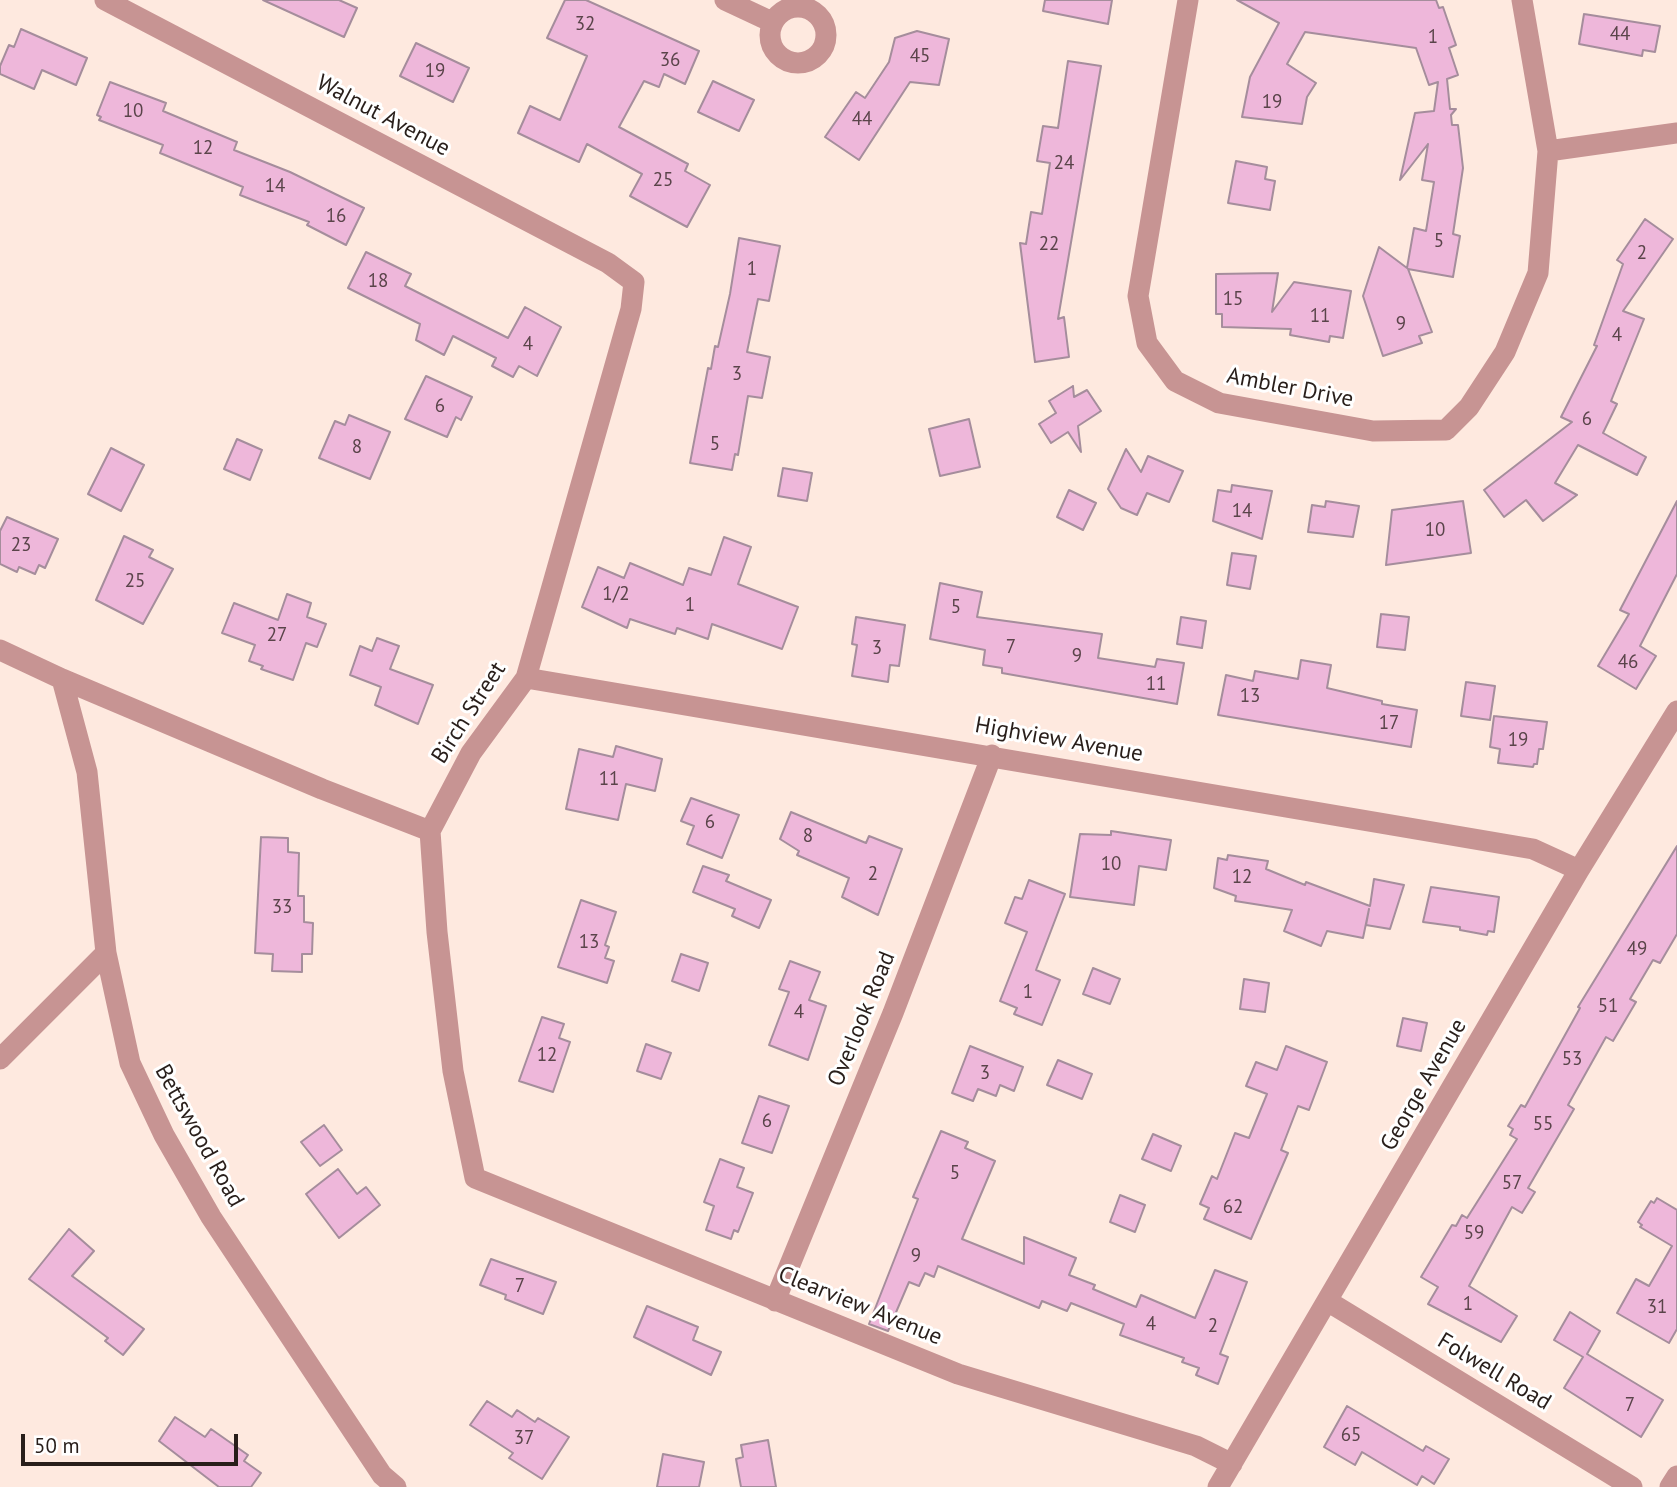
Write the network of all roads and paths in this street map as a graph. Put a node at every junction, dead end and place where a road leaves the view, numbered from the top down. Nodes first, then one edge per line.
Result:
1 (104, 0) edge
2 (725, 0) edge
3 (1188, 0) edge
4 (1522, 0) edge
5 (772, 22) dead end
6 (1677, 133) edge
7 (1548, 151) junction
8 (634, 282) joint
9 (0, 650) edge
10 (526, 678) junction
11 (62, 679) junction
12 (1677, 710) edge
13 (992, 755) junction
14 (430, 831) junction
15 (1579, 870) junction
16 (106, 953) junction
17 (0, 1059) edge
18 (775, 1301) junction
19 (1329, 1302) junction
20 (1232, 1464) junction
21 (1677, 1476) edge
22 (386, 1483) edge
23 (1218, 1487) edge
24 (1632, 1487) edge
25 (1670, 1487) edge

1 - 8 street, Walnut Avenue
2 - 5 street
3 - 7 street, Ambler Drive
4 - 7 street, Ambler Drive
6 - 7 street
8 - 10 street, Birch Street
9 - 11 street
10 - 13 street, Highview Avenue
10 - 14 street, Birch Street
11 - 14 street
11 - 16 street, Bettswood Road
12 - 15 street, George Avenue
13 - 15 street, Highview Avenue
13 - 18 street, Overlook Road
14 - 18 street, Clearview Avenue
15 - 19 street, George Avenue
16 - 17 street
16 - 22 street, Bettswood Road
18 - 20 street, Clearview Avenue
19 - 20 street, George Avenue
19 - 24 street, Folwell Road
20 - 23 street, George Avenue
21 - 25 street

